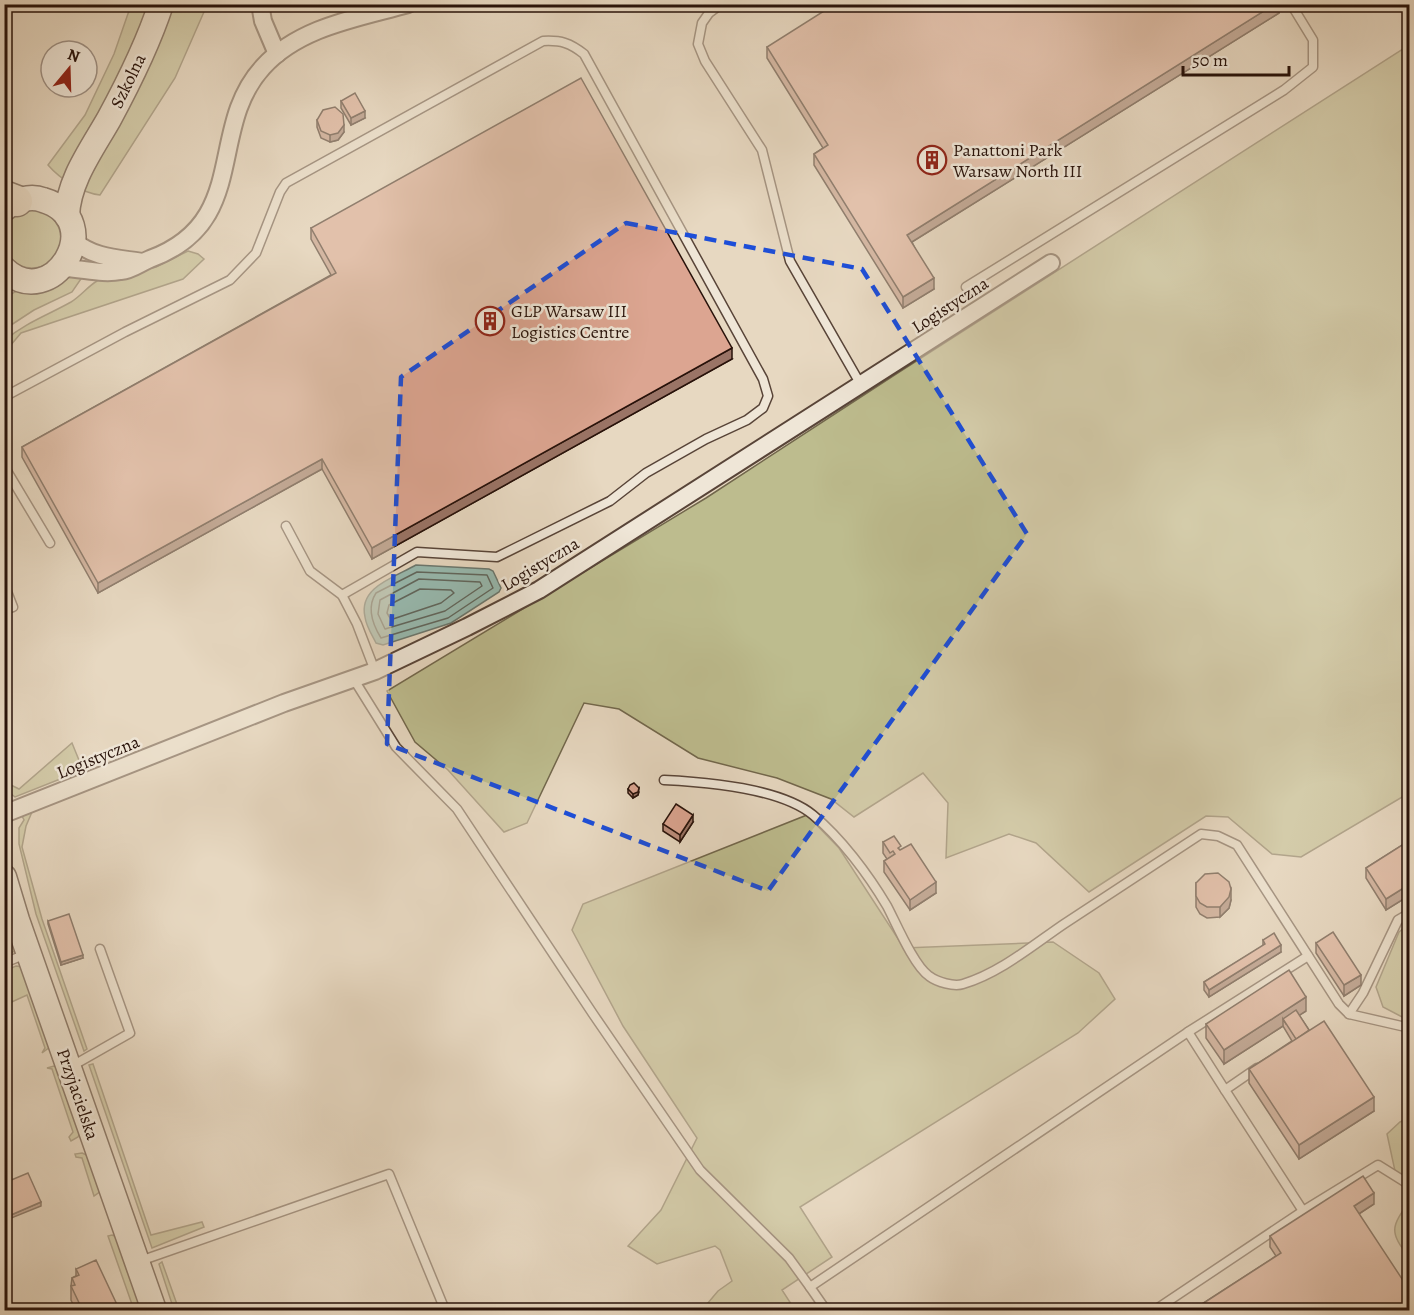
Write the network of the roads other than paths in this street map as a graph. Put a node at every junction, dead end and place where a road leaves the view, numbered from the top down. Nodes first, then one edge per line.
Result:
1 (161, 4) edge
2 (260, 4) edge
3 (408, 4) edge
4 (721, 4) edge
5 (1291, 4) edge
6 (277, 54) junction
7 (87, 153) junction
8 (16, 201) edge
9 (67, 216) junction
10 (74, 241) junction
11 (142, 262) junction
12 (1051, 263) dead end
13 (62, 268) junction
14 (4, 269) edge
15 (27, 280) junction
16 (966, 287) dead end
17 (4, 293) edge
18 (861, 385) junction
19 (4, 397) edge
20 (4, 466) edge
21 (285, 526) dead end
22 (50, 543) dead end
23 (4, 584) edge
24 (342, 595) junction
25 (4, 610) edge
26 (375, 671) junction
27 (353, 678) junction
28 (664, 780) dead end
29 (4, 814) edge
30 (4, 877) edge
31 (1410, 913) edge
32 (100, 949) dead end
33 (29, 953) junction
34 (1308, 956) junction
35 (4, 963) edge
36 (1349, 1014) junction
37 (1410, 1028) edge
38 (1188, 1032) junction
39 (1260, 1065) edge
40 (69, 1068) junction
41 (1225, 1090) junction
42 (1410, 1185) edge
43 (1303, 1211) junction
44 (137, 1262) junction
45 (810, 1287) junction
46 (154, 1311) edge
47 (446, 1311) edge
48 (826, 1311) edge
49 (1155, 1311) edge

1 - 7 street, Szkolna
2 - 6 street
3 - 6 street
4 - 18 lane
5 - 16 lane
6 - 11 street
7 - 8 street, Szkolna
7 - 9 street, Szkolna
8 - 9 street
9 - 10 street
10 - 11 street
10 - 13 street
11 - 13 street
12 - 18 street, Logistyczna
13 - 15 street
14 - 15 street
15 - 17 street
18 - 26 street, Logistyczna
19 - 24 lane
20 - 22 lane
21 - 24 lane
23 - 25 lane
24 - 26 lane
26 - 27 street, Logistyczna
27 - 29 street, Logistyczna
27 - 45 lane
28 - 34 lane
30 - 33 street, Przyjacielska
31 - 36 lane
32 - 40 lane
33 - 35 lane
33 - 40 street, Przyjacielska
34 - 36 lane
34 - 38 lane
36 - 37 lane
38 - 41 lane
38 - 45 lane
39 - 41 lane
40 - 44 street, Przyjacielska
41 - 43 lane
42 - 43 lane
43 - 49 lane
44 - 46 street, Przyjacielska
44 - 47 lane
45 - 48 lane

